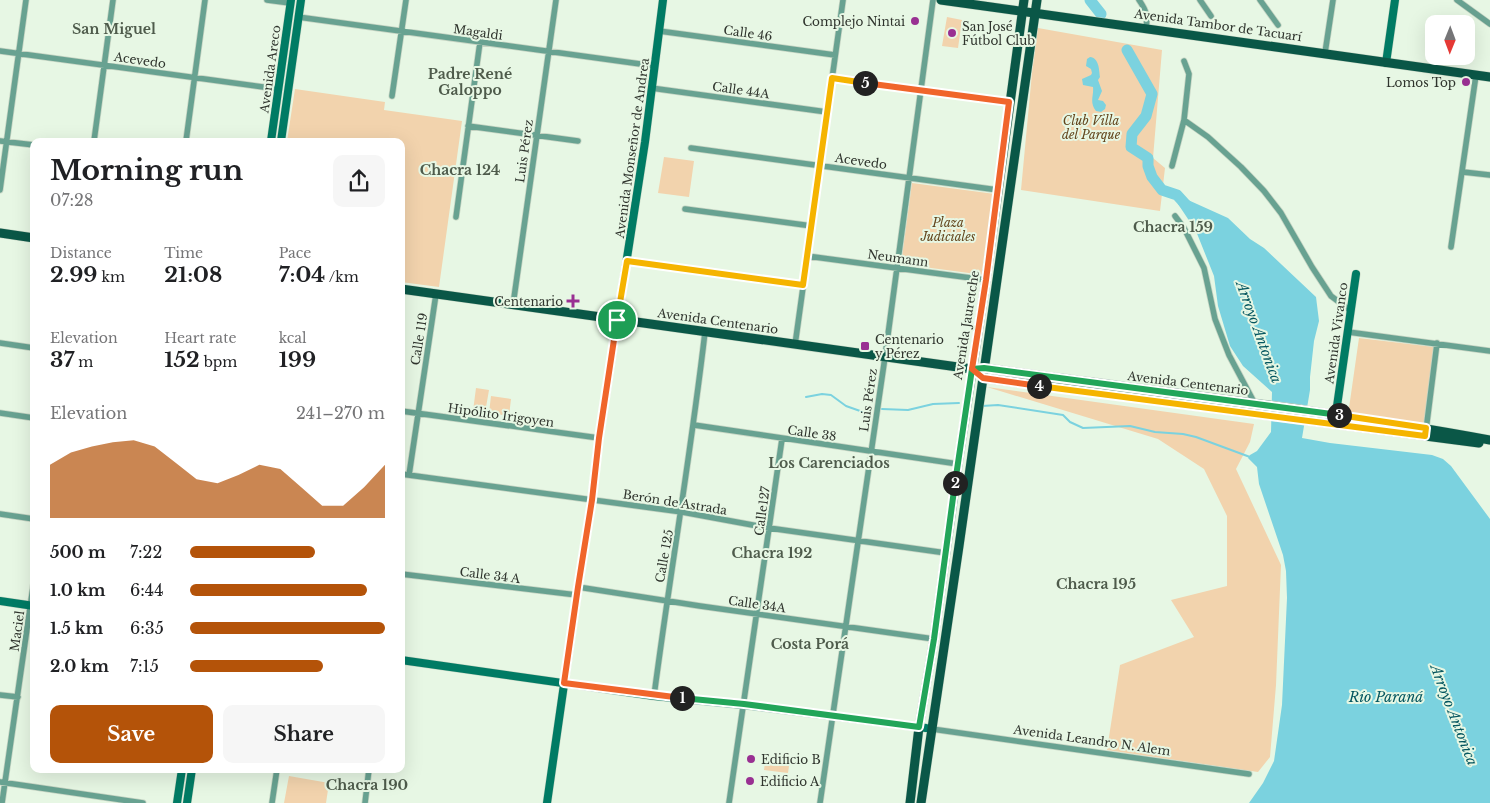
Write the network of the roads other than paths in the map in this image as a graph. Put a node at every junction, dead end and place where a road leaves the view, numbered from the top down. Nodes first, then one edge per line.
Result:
1 (26, 0) edge
2 (113, 0) edge
3 (205, 0) edge
4 (266, 0) edge
5 (301, 0) edge
6 (406, 0) edge
7 (556, 0) edge
8 (663, 0) edge
9 (843, 0) edge
10 (933, 0) edge
11 (941, 0) edge
12 (1024, 0) edge
13 (1037, 0) edge
14 (1139, 0) edge
15 (1200, 0) edge
16 (1260, 0) edge
17 (1326, 0) edge
18 (1395, 0) edge
19 (1457, 0) edge
20 (1333, 1) edge
21 (291, 2) edge
22 (1023, 12) junction
23 (1035, 13) junction
24 (1211, 16) dead end
25 (298, 17) junction
26 (1490, 24) edge
27 (1278, 25) dead end
28 (1146, 28) junction
29 (402, 31) junction
30 (659, 31) junction
31 (480, 42) junction
32 (0, 51) edge
33 (548, 52) junction
34 (19, 53) junction
35 (1325, 53) junction
36 (835, 55) junction
37 (1184, 61) dead end
38 (1386, 63) junction
39 (104, 65) junction
40 (654, 66) junction
41 (1476, 75) junction
42 (194, 77) junction
43 (1490, 77) edge
44 (832, 78) junction
45 (651, 88) junction
46 (278, 89) junction
47 (921, 90) junction
48 (392, 96) dead end
49 (1009, 102) junction
50 (827, 112) junction
51 (1184, 120) junction
52 (468, 126) junction
53 (537, 136) junction
54 (94, 138) edge
55 (186, 138) edge
56 (271, 138) edge
57 (281, 138) edge
58 (3, 141) edge
59 (578, 142) dead end
60 (30, 145) edge
61 (692, 148) dead end
62 (820, 165) junction
63 (1172, 166) dead end
64 (1462, 172) junction
65 (1490, 175) edge
66 (909, 178) junction
67 (0, 190) edge
68 (998, 190) junction
69 (685, 209) dead end
70 (1175, 216) dead end
71 (456, 217) dead end
72 (812, 226) junction
73 (0, 233) edge
74 (30, 237) edge
75 (1451, 247) dead end
76 (807, 256) junction
77 (627, 261) junction
78 (897, 268) junction
79 (1356, 274) dead end
80 (986, 280) junction
81 (803, 285) junction
82 (405, 290) edge
83 (436, 294) junction
84 (513, 305) junction
85 (1351, 311) junction
86 (617, 320) junction
87 (705, 332) junction
88 (1348, 332) junction
89 (0, 343) edge
90 (1437, 343) junction
91 (795, 344) junction
92 (30, 347) edge
93 (1490, 351) edge
94 (885, 357) junction
95 (972, 369) junction
96 (984, 373) junction
97 (1255, 404) junction
98 (405, 412) edge
99 (0, 413) edge
100 (418, 414) junction
101 (1336, 415) junction
102 (30, 417) edge
103 (694, 425) junction
104 (1335, 425) junction
105 (1426, 432) junction
106 (599, 438) junction
107 (782, 438) junction
108 (1490, 440) edge
109 (1490, 445) edge
110 (871, 450) junction
111 (958, 464) junction
112 (405, 475) edge
113 (408, 475) junction
114 (592, 500) junction
115 (682, 512) junction
116 (0, 514) edge
117 (30, 518) edge
118 (769, 528) junction
119 (858, 540) junction
120 (946, 553) junction
121 (405, 574) edge
122 (577, 591) junction
123 (0, 601) edge
124 (666, 601) junction
125 (30, 606) edge
126 (757, 614) junction
127 (30, 619) edge
128 (845, 627) junction
129 (934, 639) junction
130 (405, 661) edge
131 (564, 683) junction
132 (0, 694) edge
133 (654, 696) junction
134 (18, 697) junction
135 (744, 704) junction
136 (832, 716) junction
137 (926, 728) junction
138 (181, 773) edge
139 (191, 773) edge
140 (276, 773) edge
141 (369, 773) edge
142 (1249, 774) dead end
143 (3, 782) edge
144 (90, 795) junction
145 (2, 803) edge
146 (88, 803) edge
147 (143, 803) edge
148 (177, 803) edge
149 (187, 803) edge
150 (272, 803) edge
151 (365, 803) edge
152 (547, 803) edge
153 (552, 803) edge
154 (729, 803) edge
155 (820, 803) edge
156 (910, 803) edge
157 (921, 803) edge

1 - 34 street
2 - 39 street
3 - 42 street
4 - 21 street
5 - 25 main road, Avenida Areco
6 - 29 street
7 - 33 street, Luis Pérez
8 - 30 main road, Avenida Monseñor de Andrea
9 - 36 street
10 - 47 street, Luis Pérez
11 - 22 main road, Avenida Tambor de Tacuarí
12 - 22 main road, Avenida Jauretche
13 - 23 main road, Avenida Jauretche
14 - 28 street
15 - 24 street
16 - 27 street
17 - 20 street
18 - 38 main road
19 - 26 street
20 - 35 street
21 - 46 main road, Avenida Areco
22 - 23 main road, Avenida Tambor de Tacuarí
22 - 49 main road, Avenida Jauretche
23 - 28 main road, Avenida Tambor de Tacuarí
23 - 96 main road, Avenida Jauretche
25 - 29 street, Magaldi
25 - 57 main road, Avenida Areco
28 - 35 main road, Avenida Tambor de Tacuarí
29 - 31 street, Magaldi
29 - 48 street
30 - 36 street, Calle 46
30 - 40 main road, Avenida Monseñor de Andrea
31 - 33 street, Magaldi
31 - 52 street
32 - 34 street, Acevedo
33 - 40 street, Magaldi
33 - 53 street, Luis Pérez
34 - 39 street, Acevedo
34 - 58 street
35 - 38 main road, Avenida Tambor de Tacuarí
36 - 44 street
37 - 51 street
38 - 41 main road, Avenida Tambor de Tacuarí
39 - 42 street, Acevedo
39 - 54 street
40 - 45 main road, Avenida Monseñor de Andrea
41 - 43 main road, Avenida Tambor de Tacuarí
41 - 64 street
42 - 46 street, Acevedo
42 - 55 street
44 - 47 street
44 - 50 street
45 - 50 street, Calle 44A
45 - 77 main road, Avenida Monseñor de Andrea
46 - 56 main road, Avenida Areco
47 - 49 street
47 - 66 street, Luis Pérez
49 - 68 main road, Avenida Jauretche
50 - 62 street
51 - 63 street
51 - 85 street
52 - 53 street
52 - 71 street
53 - 59 street
53 - 84 street, Luis Pérez
58 - 60 street
58 - 67 street
61 - 62 street, Acevedo
62 - 66 street, Acevedo
62 - 72 street
64 - 65 street
64 - 75 street
66 - 68 street, Acevedo
66 - 78 street, Luis Pérez
68 - 80 main road, Avenida Jauretche
69 - 72 street
70 - 97 street
72 - 76 street
73 - 74 main road
76 - 78 street, Neumann
76 - 81 street
77 - 81 street
77 - 86 main road, Avenida Monseñor de Andrea
78 - 80 street, Neumann
78 - 94 street, Luis Pérez
79 - 85 main road, Avenida Vivanco
80 - 95 main road, Avenida Jauretche
81 - 91 street
82 - 83 main road, Avenida Centenario
83 - 84 main road, Avenida Centenario
83 - 100 street, Calle 119
84 - 86 main road, Avenida Centenario
85 - 88 main road, Avenida Vivanco
86 - 87 main road, Avenida Centenario
86 - 106 main road, Avenida Monseñor de Andrea
87 - 91 main road, Avenida Centenario
87 - 103 street, Calle 125
88 - 90 street
88 - 101 main road, Avenida Vivanco
89 - 92 street
90 - 93 street
90 - 105 street
91 - 94 main road, Avenida Centenario
94 - 95 main road, Avenida Centenario
94 - 110 street, Luis Pérez
95 - 96 main road
95 - 111 main road, Avenida Jauretche
96 - 97 main road, Avenida Centenario
96 - 104 main road, Avenida Centenario
96 - 137 main road, Avenida Jauretche
97 - 101 main road, Avenida Centenario
98 - 100 street, Hipólito Irigoyen
99 - 102 street
100 - 106 street, Hipólito Irigoyen
100 - 113 street, Calle 119
101 - 104 main road, Avenida Vivanco
101 - 105 main road, Avenida Centenario
103 - 107 street, Calle 38
103 - 115 street, Calle 125
104 - 105 main road, Avenida Centenario
105 - 108 main road, Avenida Centenario
105 - 109 main road, Avenida Centenario
106 - 114 main road, Avenida Monseñor de Andrea
107 - 110 street, Calle 38
107 - 118 street, Calle127
110 - 111 street, Calle 38
110 - 119 street, Luis Pérez
111 - 120 main road, Avenida Jauretche
112 - 113 street, Berón de Astrada
113 - 114 street, Berón de Astrada
114 - 115 street, Berón de Astrada
114 - 122 main road, Avenida Monseñor de Andrea
115 - 118 street, Berón de Astrada
115 - 124 street, Calle 125
116 - 117 street
118 - 119 street, Berón de Astrada
118 - 126 street, Calle127
119 - 120 street, Berón de Astrada
119 - 128 street, Luis Pérez
120 - 129 main road, Avenida Jauretche
121 - 122 street, Calle 34 A
122 - 124 street, Calle 34A
122 - 131 main road, Avenida Monseñor de Andrea
123 - 125 main road
124 - 126 street, Calle 34A
124 - 133 street, Calle 125
126 - 128 street, Calle 34A
126 - 135 street, Calle127
127 - 134 street, Maciel
128 - 129 street, Calle 34A
128 - 136 street, Luis Pérez
129 - 137 main road, Avenida Jauretche
130 - 131 main road, Avenida Leandro N. Alem
131 - 133 main road, Avenida Leandro N. Alem
131 - 152 main road, Avenida Monseñor de Andrea
132 - 134 street
133 - 135 main road, Avenida Leandro N. Alem
134 - 143 street, Maciel
135 - 136 main road, Avenida Leandro N. Alem
135 - 154 street, Calle127
136 - 137 main road, Avenida Leandro N. Alem
136 - 155 street, Luis Pérez
137 - 142 street, Avenida Leandro N. Alem
137 - 156 main road, Avenida Jauretche
137 - 157 main road, Avenida Jauretche
138 - 148 main road
139 - 149 main road
140 - 150 street
141 - 151 street
143 - 144 street
143 - 145 street, Maciel
144 - 146 street
144 - 147 street
152 - 153 street

